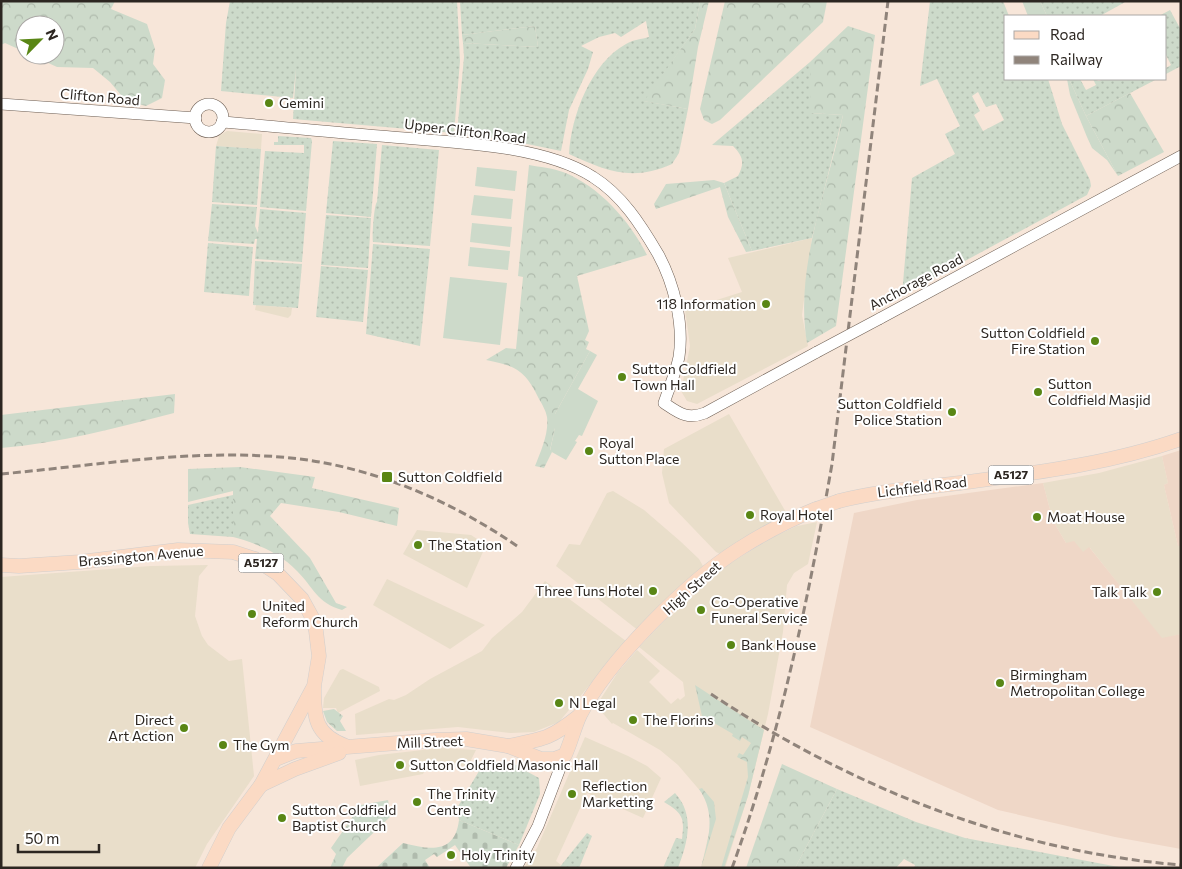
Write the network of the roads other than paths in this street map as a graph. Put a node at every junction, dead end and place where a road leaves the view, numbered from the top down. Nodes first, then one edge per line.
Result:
1 (1, 104) edge
2 (196, 118) junction
3 (222, 122) junction
4 (1181, 156) edge
5 (664, 403) joint
6 (1181, 439) edge
7 (839, 501) joint
8 (1, 565) edge
9 (314, 686) junction
10 (580, 716) junction
11 (556, 735) joint
12 (508, 746) junction
13 (351, 748) junction
14 (565, 755) junction
15 (276, 759) junction
16 (546, 760) junction
17 (555, 781) junction
18 (261, 785) junction
19 (209, 868) edge
20 (516, 868) edge

1 - 2 street, Clifton Road
2 - 3 street
2 - 3 street
3 - 5 street, Upper Clifton Road
4 - 5 street, Anchorage Road, bridge
6 - 7 main road, Lichfield Road / A5127
7 - 10 main road, High Street / A5127, bridge
8 - 9 main road, Brassington Avenue / A5127
9 - 13 main road, Mill Street / A5127
9 - 15 main road, Brassington Avenue / A5127
10 - 11 main road, High Street / A5127
10 - 14 main road, High Street / A5127
11 - 12 main road, Mill Street / A5127
12 - 13 main road, Mill Street / A5127
12 - 16 main road, Mill Street
13 - 15 main road, Mill Street
13 - 18 main road, Mill Street
14 - 16 main road
14 - 17 street, High Street
15 - 18 main road, Brassington Avenue / A5127
16 - 17 street
17 - 20 street, High Street
18 - 19 main road, Brassington Avenue

